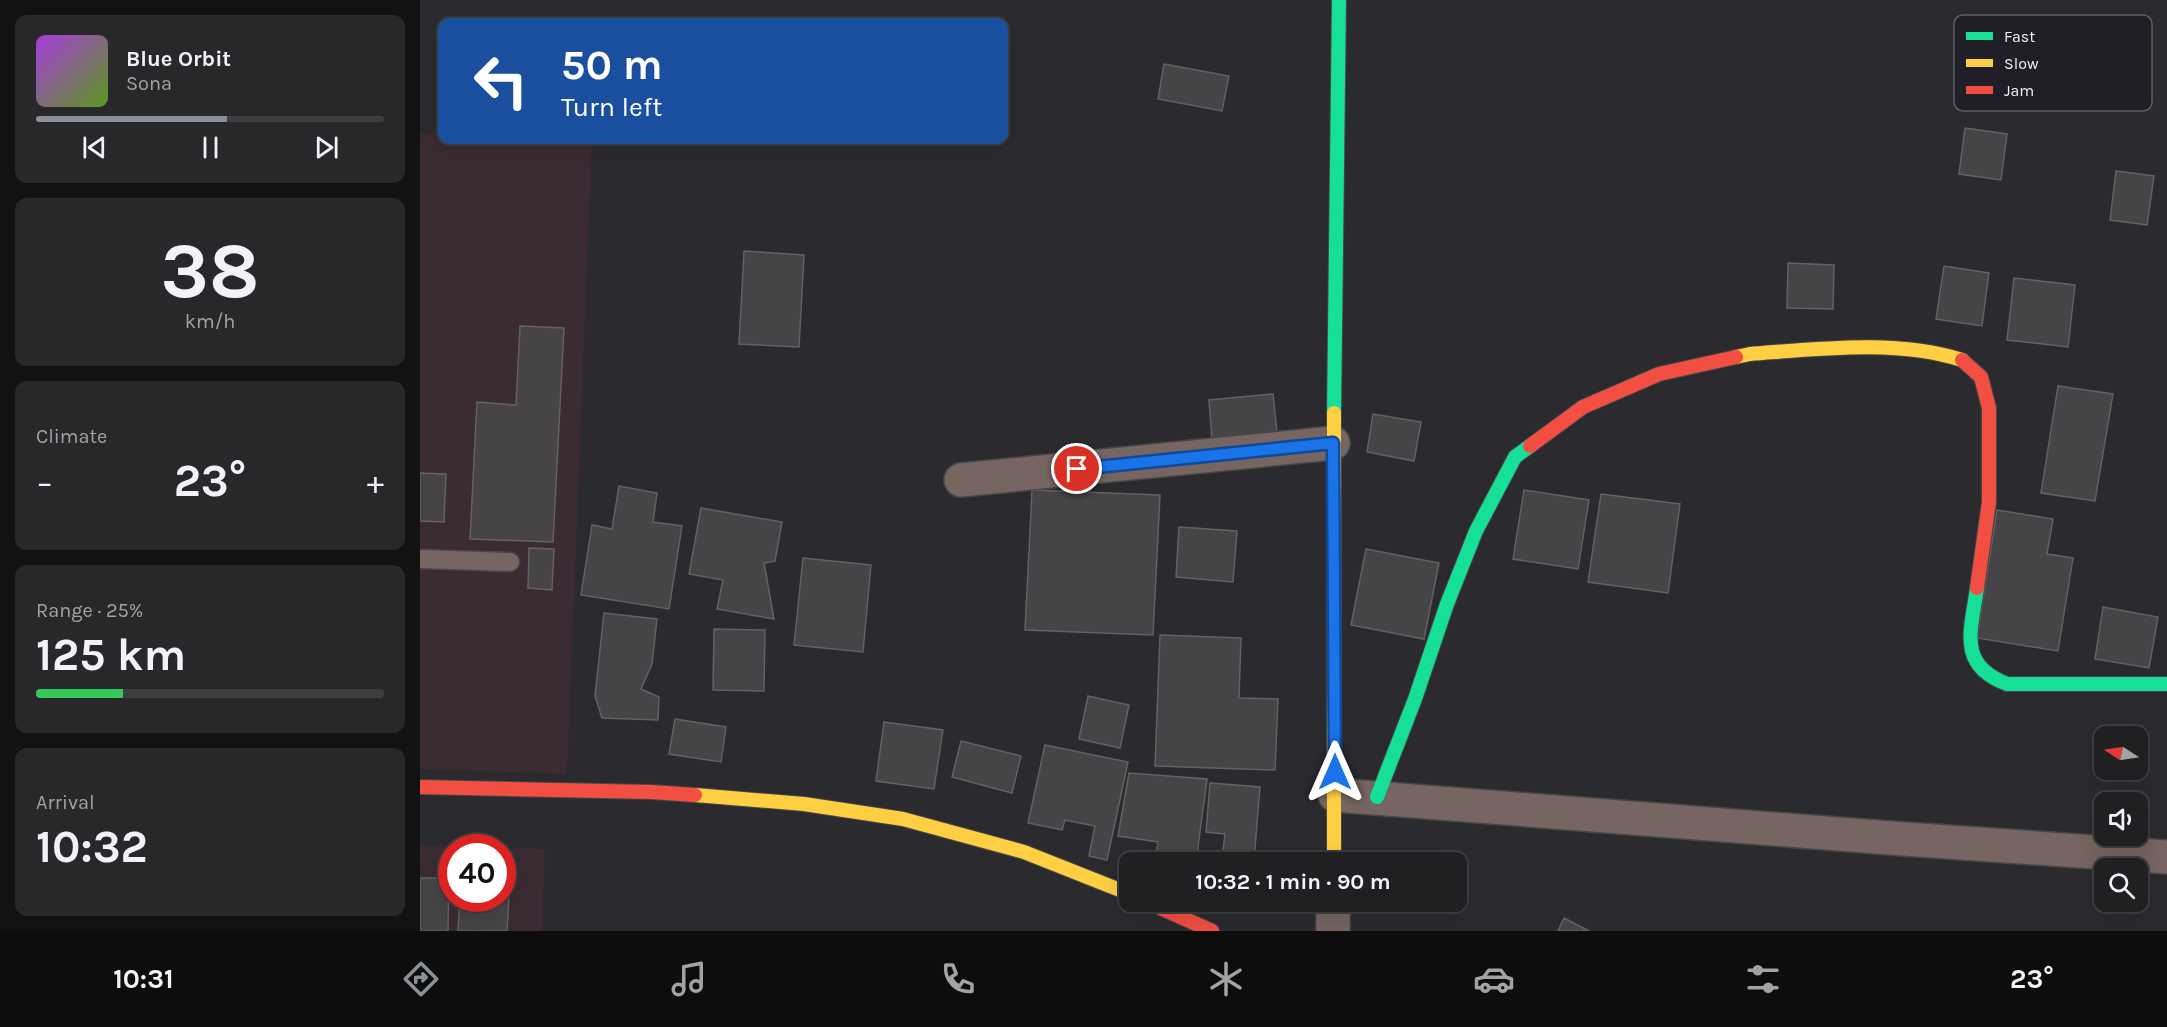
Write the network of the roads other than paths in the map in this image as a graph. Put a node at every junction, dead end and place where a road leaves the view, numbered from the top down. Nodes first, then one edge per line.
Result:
1 (1339, 0) edge
2 (1333, 443) junction
3 (961, 480) dead end
4 (420, 559) edge
5 (510, 562) dead end
6 (2167, 684) edge
7 (420, 787) edge
8 (1335, 795) junction
9 (1377, 797) junction
10 (1334, 852) edge
11 (2167, 857) edge
12 (1119, 890) edge
13 (1169, 912) edge
14 (1333, 912) edge
15 (1212, 931) edge
16 (1333, 931) edge

1 - 2 street
2 - 3 street
2 - 8 street
4 - 5 lane
6 - 9 street
7 - 12 street
8 - 9 street
8 - 10 street
9 - 11 street
13 - 15 street
14 - 16 street

